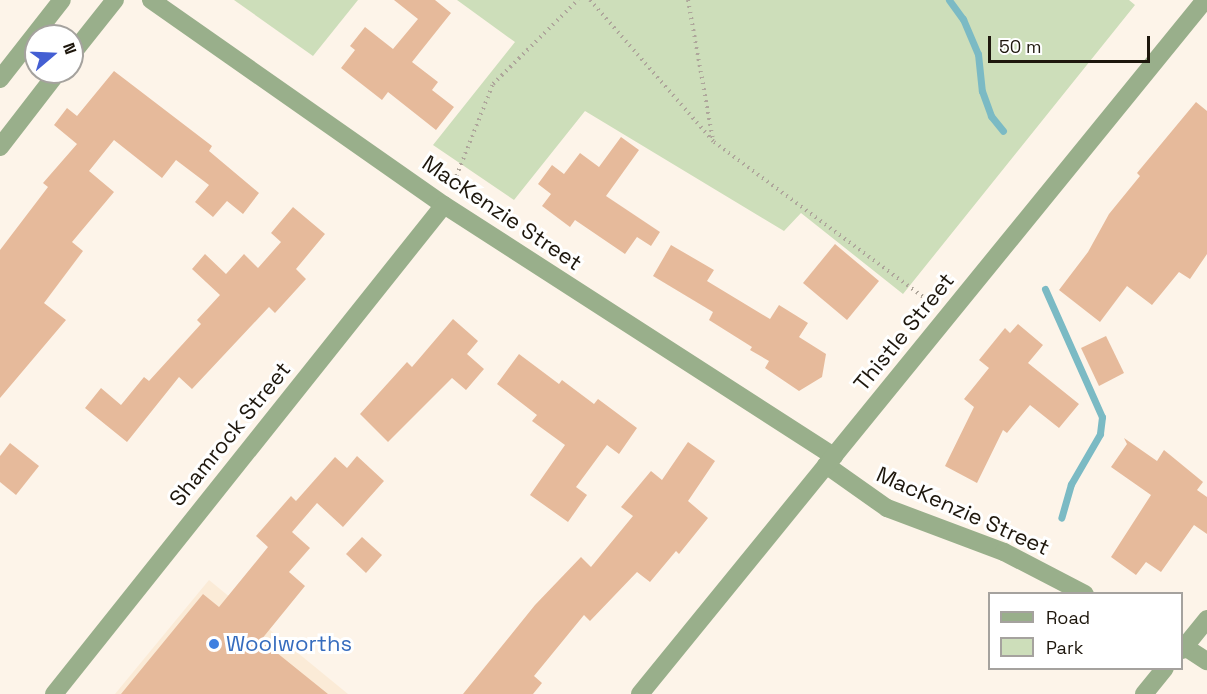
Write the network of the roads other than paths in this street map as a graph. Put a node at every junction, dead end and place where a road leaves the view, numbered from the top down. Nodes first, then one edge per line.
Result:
1 (62, 0) edge
2 (115, 0) edge
3 (151, 0) edge
4 (1205, 0) edge
5 (84, 39) edge
6 (0, 79) edge
7 (49, 84) edge
8 (0, 147) edge
9 (444, 205) junction
10 (830, 461) junction
11 (1081, 592) edge
12 (1207, 619) edge
13 (1183, 646) edge
14 (1183, 648) edge
15 (1207, 661) edge
16 (1165, 670) edge
17 (54, 694) edge
18 (640, 694) edge
19 (1144, 694) edge

1 - 6 street
2 - 5 street
3 - 9 street, MacKenzie Street
4 - 10 street, Thistle Street
7 - 8 street
9 - 10 street, MacKenzie Street
9 - 17 street, Shamrock Street
10 - 11 street, MacKenzie Street
10 - 18 street, Thistle Street
12 - 13 street
14 - 15 street
16 - 19 street

